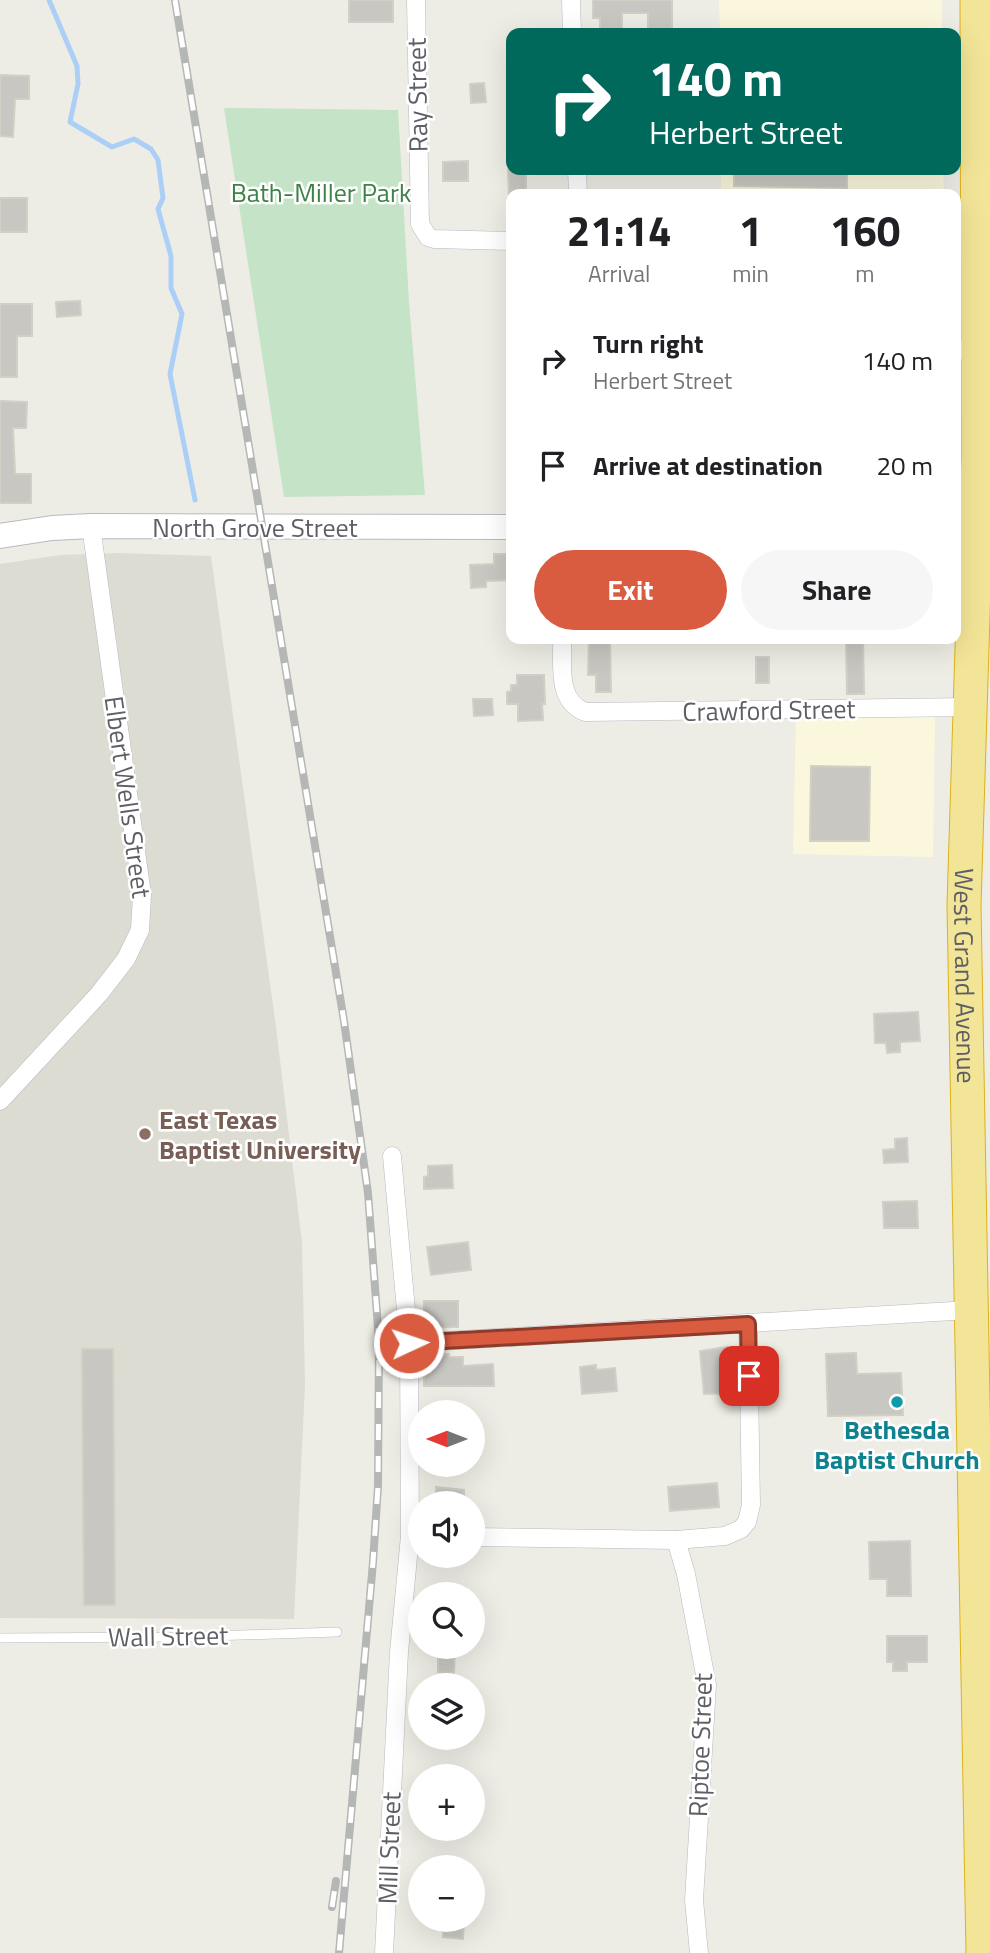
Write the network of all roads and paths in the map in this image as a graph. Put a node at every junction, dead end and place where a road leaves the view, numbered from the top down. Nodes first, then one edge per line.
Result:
1 (416, 0) edge
2 (570, 0) edge
3 (977, 0) edge
4 (572, 28) edge
5 (984, 217) edge
6 (506, 241) edge
7 (967, 350) edge
8 (975, 455) edge
9 (91, 526) junction
10 (506, 527) edge
11 (0, 536) edge
12 (562, 644) edge
13 (970, 707) junction
14 (0, 1101) edge
15 (392, 1156) dead end
16 (970, 1310) junction
17 (748, 1324) junction
18 (409, 1343) junction
19 (414, 1491) edge
20 (485, 1537) edge
21 (676, 1539) junction
22 (411, 1568) edge
23 (337, 1632) dead end
24 (0, 1638) edge
25 (985, 1850) edge
26 (384, 1953) edge
27 (699, 1953) edge
28 (983, 1953) edge

1 - 6 street, Ray Street
2 - 4 street
3 - 5 highway, West Grand Avenue
5 - 7 highway, West Grand Avenue
7 - 8 highway, West Grand Avenue
8 - 13 highway, West Grand Avenue
9 - 10 main road, North Grove Street
9 - 11 main road, North Grove Street
9 - 14 street, Elbert Wells Street
12 - 13 street, Crawford Street
13 - 16 highway, West Grand Avenue
15 - 18 street, Mill Street
16 - 17 street
16 - 25 highway, West Grand Avenue
17 - 18 street
17 - 21 street
18 - 19 street, Mill Street
20 - 21 street
21 - 27 street, Riptoe Street
22 - 26 street, Mill Street
23 - 24 lane, Wall Street
25 - 28 highway, West Grand Avenue

